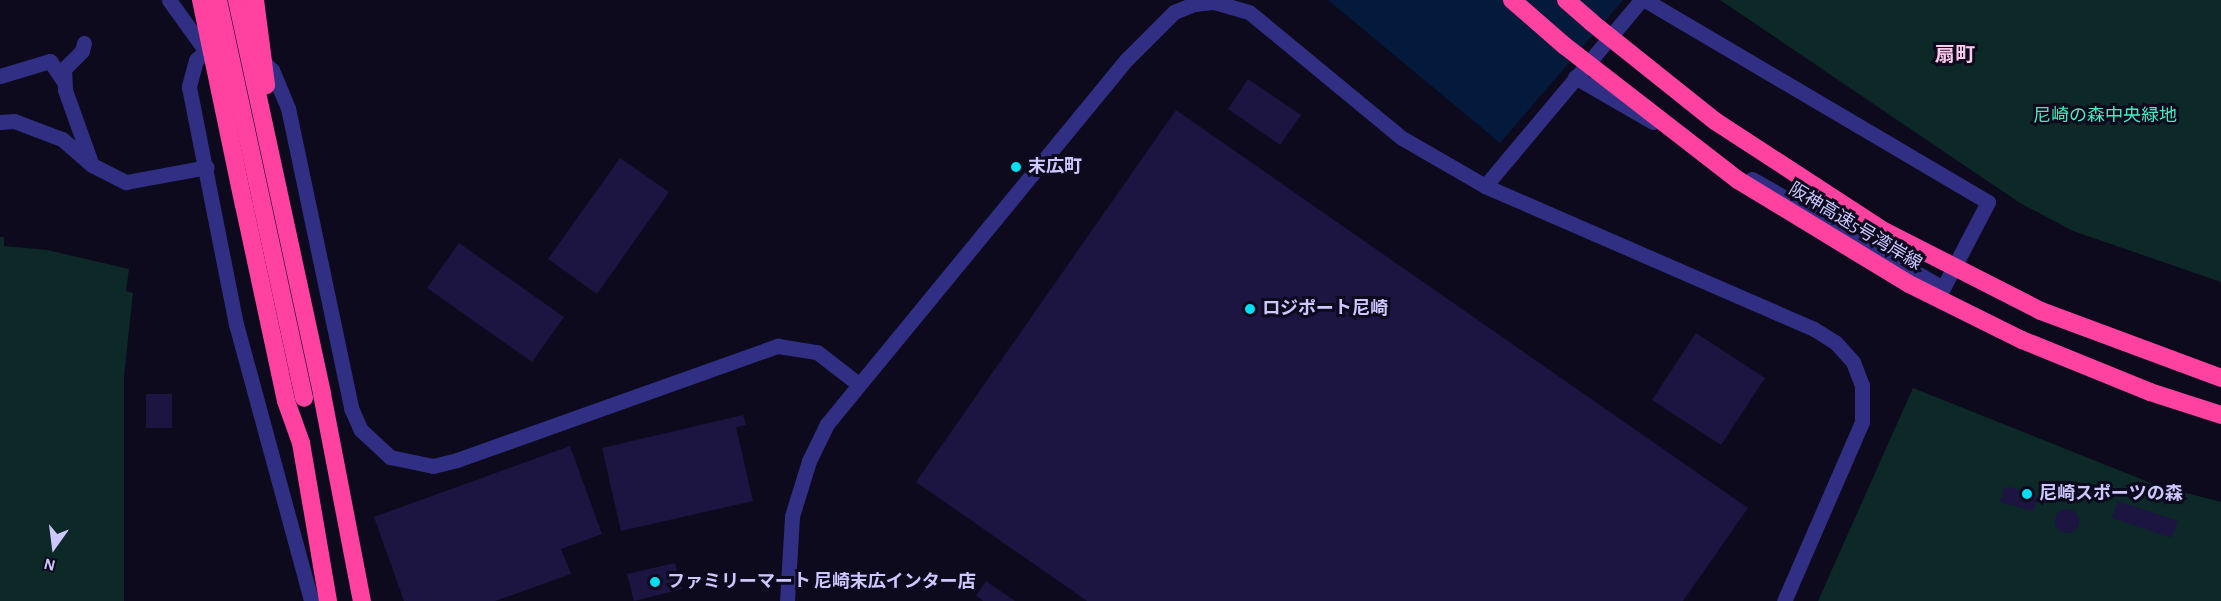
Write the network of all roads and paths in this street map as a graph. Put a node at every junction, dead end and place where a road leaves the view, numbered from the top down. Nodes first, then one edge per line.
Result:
1 (169, 0) edge
2 (194, 0) edge
3 (201, 0) edge
4 (218, 0) edge
5 (237, 0) edge
6 (255, 0) edge
7 (1512, 0) edge
8 (1566, 0) edge
9 (1643, 0) edge
10 (84, 43) dead end
11 (228, 43) junction
12 (205, 50) junction
13 (0, 76) edge
14 (1575, 77) junction
15 (64, 82) junction
16 (0, 122) edge
17 (92, 165) junction
18 (207, 167) junction
19 (1485, 186) junction
20 (281, 204) junction
21 (2221, 378) edge
22 (857, 383) junction
23 (295, 400) junction
24 (2221, 415) edge
25 (311, 601) edge
26 (328, 601) edge
27 (362, 601) edge
28 (787, 601) edge
29 (1784, 601) edge

1 - 12 street
2 - 11 street
3 - 23 highway, bridge
4 - 23 highway, bridge
5 - 20 highway, bridge
6 - 20 highway, bridge
7 - 24 highway, 阪神高速5号湾岸線, bridge
8 - 21 highway, 阪神高速5号湾岸線, bridge
9 - 14 street
9 - 14 street
10 - 15 street
11 - 12 street
11 - 22 street
12 - 18 street
13 - 15 street
14 - 19 street
15 - 17 street
16 - 17 street
17 - 18 street
18 - 25 street
19 - 22 street
19 - 29 street
20 - 27 highway, bridge
22 - 28 street
23 - 26 highway

